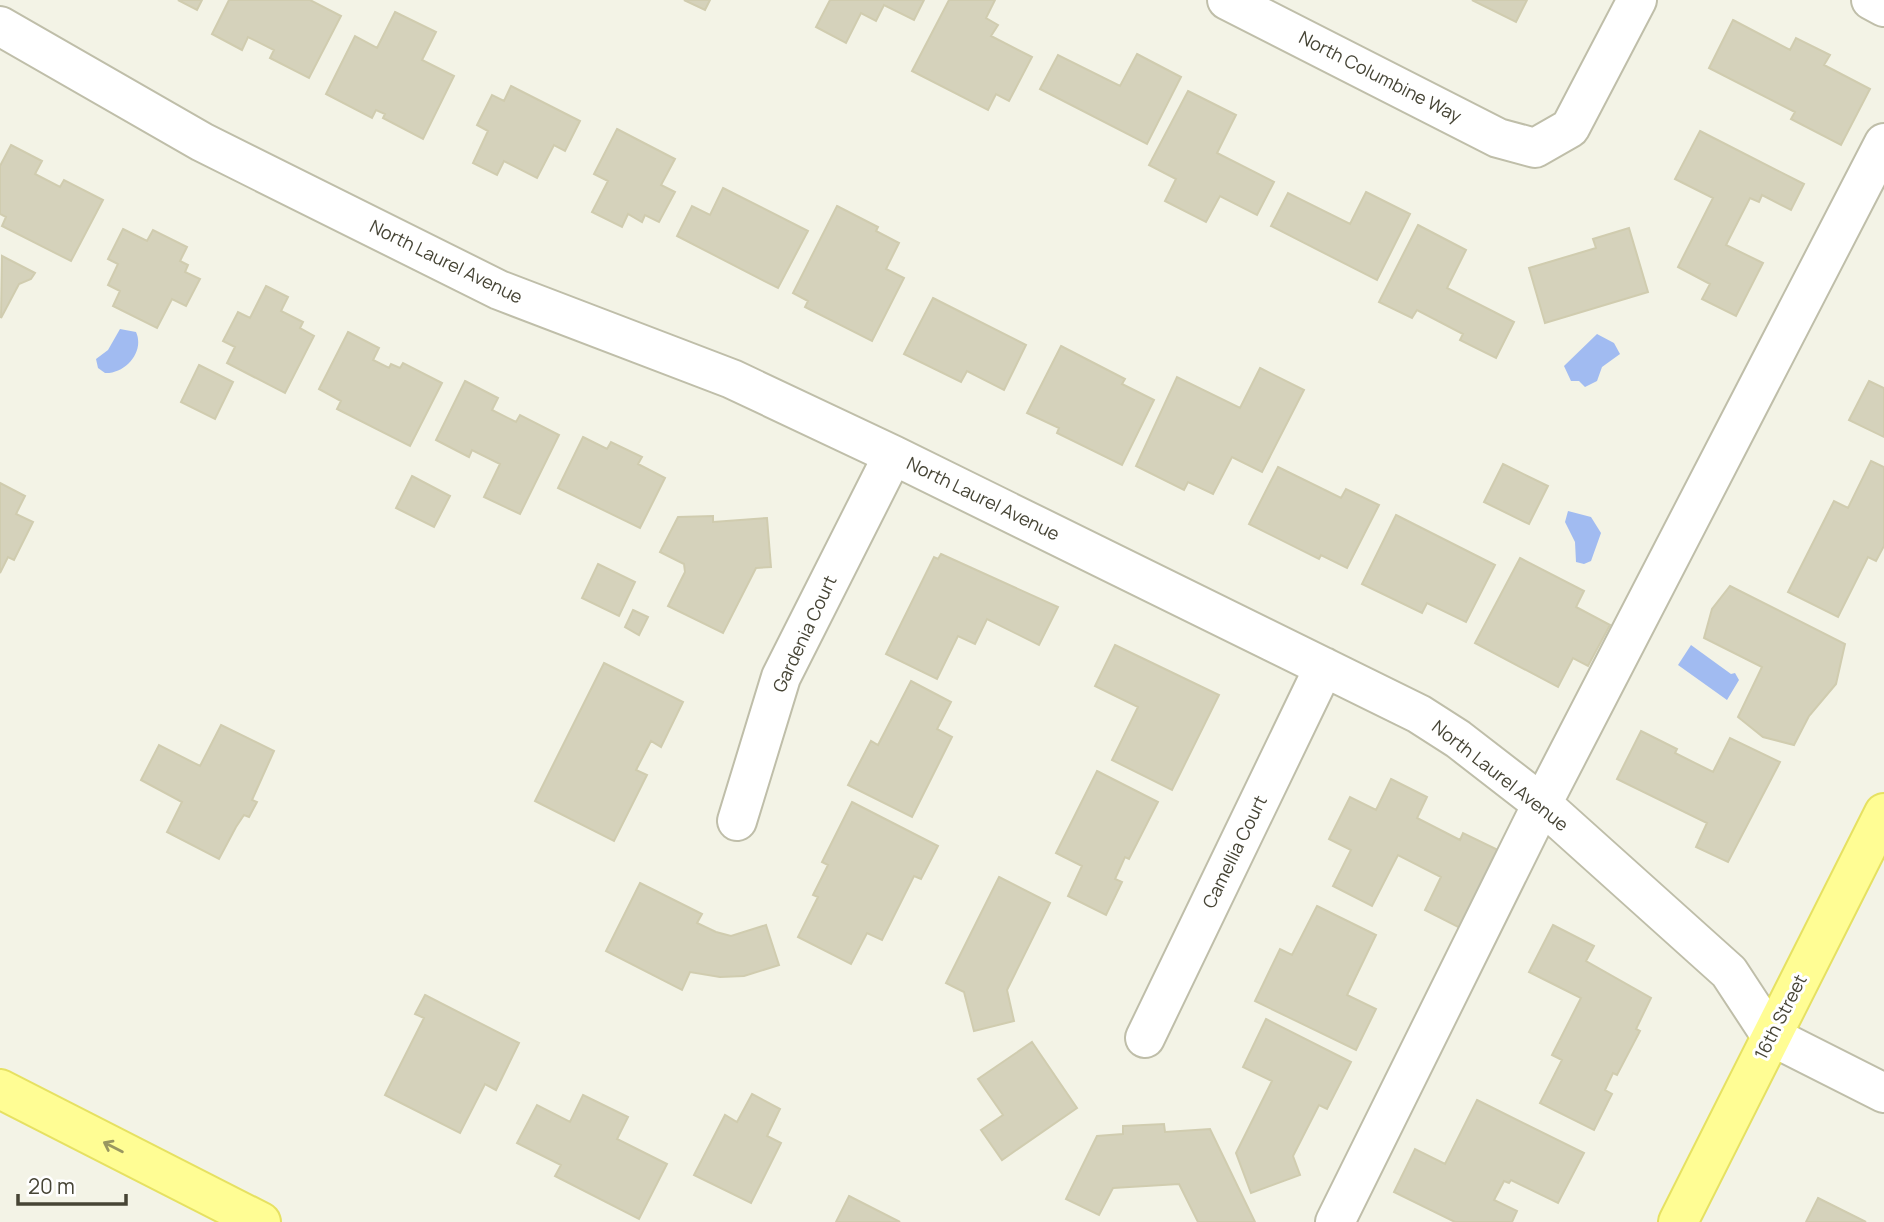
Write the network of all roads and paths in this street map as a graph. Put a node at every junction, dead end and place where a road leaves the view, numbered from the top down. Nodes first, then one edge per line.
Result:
1 (1227, 0) edge
2 (1637, 0) edge
3 (1871, 0) edge
4 (1884, 7) edge
5 (0, 26) edge
6 (1884, 143) edge
7 (893, 455) junction
8 (1324, 667) junction
9 (1542, 804) junction
10 (1884, 813) edge
11 (737, 821) dead end
12 (1771, 1036) junction
13 (1145, 1038) dead end
14 (0, 1089) edge
15 (1884, 1093) edge
16 (261, 1222) edge
17 (1335, 1222) edge
18 (1678, 1222) edge

1 - 2 street, North Columbine Way
3 - 4 street
5 - 7 street, North Laurel Avenue
6 - 9 street
7 - 8 street, North Laurel Avenue
7 - 11 street, Gardenia Court
8 - 9 street, North Laurel Avenue
8 - 13 street, Camellia Court
9 - 12 street, North Laurel Avenue
9 - 17 street
10 - 12 main road, 16th Street
12 - 15 street, North Laurel Avenue
12 - 18 main road, 16th Street
16 -> 14 main road

